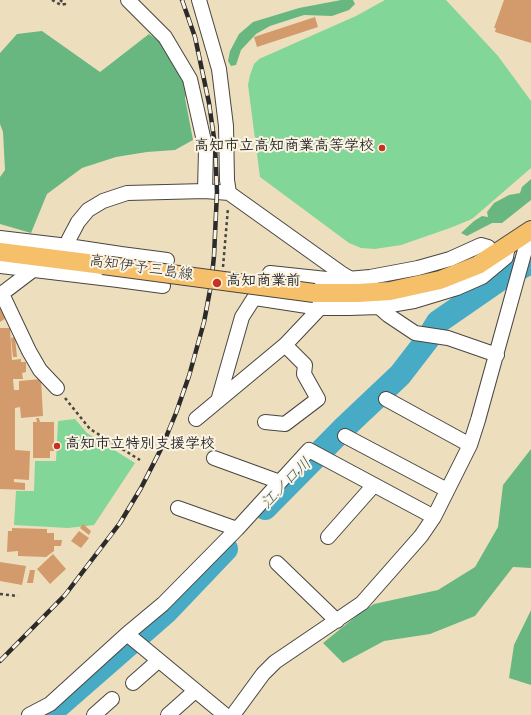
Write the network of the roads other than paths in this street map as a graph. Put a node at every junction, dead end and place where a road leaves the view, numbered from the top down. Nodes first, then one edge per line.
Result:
1 (128, 0) edge
2 (199, 0) edge
3 (205, 191) junction
4 (229, 193) junction
5 (530, 231) edge
6 (0, 238) edge
7 (68, 246) junction
8 (508, 246) junction
9 (0, 252) edge
10 (121, 254) junction
11 (490, 257) junction
12 (167, 260) dead end
13 (0, 266) edge
14 (33, 270) junction
15 (352, 279) junction
16 (118, 280) junction
17 (163, 286) dead end
18 (1, 295) edge
19 (255, 298) junction
20 (317, 300) junction
21 (379, 307) junction
22 (284, 344) junction
23 (497, 355) junction
24 (57, 388) road end
25 (386, 399) dead end
26 (218, 401) junction
27 (196, 418) dead end
28 (265, 422) dead end
29 (345, 436) dead end
30 (470, 445) junction
31 (214, 458) dead end
32 (280, 482) junction
33 (374, 485) junction
34 (447, 490) junction
35 (178, 508) dead end
36 (434, 517) junction
37 (237, 529) junction
38 (328, 537) dead end
39 (278, 563) dead end
40 (337, 622) junction
41 (127, 634) junction
42 (158, 661) junction
43 (133, 683) dead end
44 (195, 691) junction
45 (112, 699) dead end
46 (28, 715) edge
47 (94, 715) edge
48 (168, 715) edge
49 (225, 715) edge
50 (233, 715) edge

1 - 3 street
2 - 4 street
3 - 4 street
3 - 7 street
4 - 15 street
5 - 8 main road, 高知伊予三島線
5 - 23 street
6 - 7 street
7 - 10 street
8 - 11 main road, 高知伊予三島線
8 - 21 street
9 - 20 main road, 高知伊予三島線, bridge
10 - 12 street
10 - 16 street
11 - 15 street
11 - 20 main road, 高知伊予三島線
13 - 14 street
14 - 16 street
14 - 18 street
15 - 19 street
16 - 17 street
18 - 24 street
19 - 20 street
19 - 26 street
20 - 21 street
20 - 22 street
21 - 23 street
22 - 26 street
22 - 28 street
23 - 30 street
25 - 30 street
26 - 27 street
29 - 34 street
30 - 34 street
31 - 32 street
32 - 33 street
32 - 37 street
33 - 36 street
33 - 38 street
34 - 36 street
35 - 37 street
36 - 40 street
37 - 41 street
39 - 40 street
40 - 50 street
41 - 42 street
41 - 46 street
42 - 43 street
42 - 44 street
44 - 48 street
44 - 49 street
45 - 47 street

